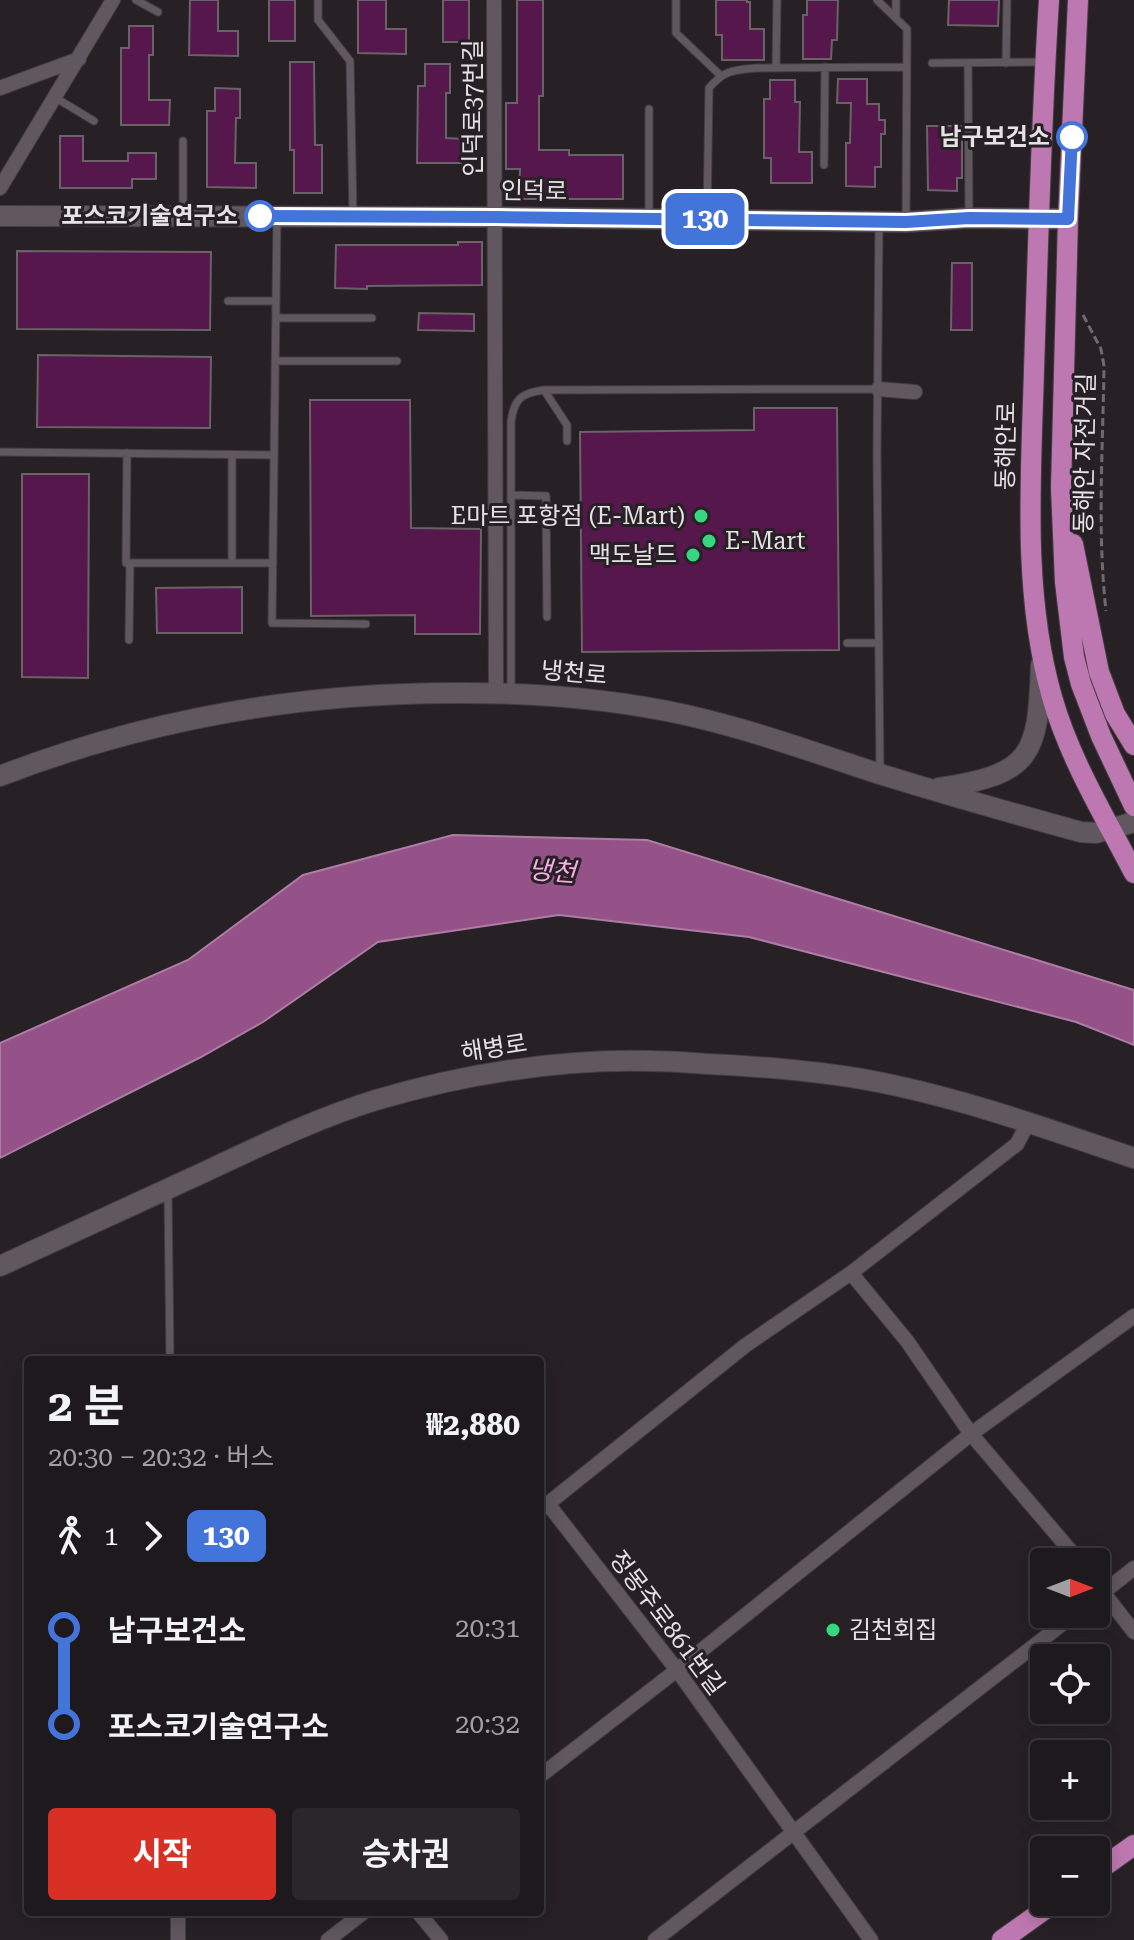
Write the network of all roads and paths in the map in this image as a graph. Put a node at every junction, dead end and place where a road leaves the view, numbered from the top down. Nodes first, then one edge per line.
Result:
1 (113, 0) edge
2 (136, 0) edge
3 (318, 0) edge
4 (494, 0) edge
5 (676, 0) edge
6 (777, 0) edge
7 (877, 0) edge
8 (896, 0) edge
9 (1007, 0) edge
10 (1049, 0) edge
11 (1078, 0) edge
12 (158, 12) dead end
13 (896, 18) junction
14 (79, 59) junction
15 (1045, 62) junction
16 (932, 63) dead end
17 (968, 63) junction
18 (1006, 63) junction
19 (825, 67) junction
20 (906, 67) junction
21 (776, 68) junction
22 (720, 75) junction
23 (0, 88) edge
24 (56, 98) junction
25 (649, 109) dead end
26 (94, 121) dead end
27 (183, 141) dead end
28 (824, 165) dead end
29 (0, 188) edge
30 (0, 216) edge
31 (183, 216) junction
32 (277, 216) junction
33 (353, 217) junction
34 (495, 217) junction
35 (969, 218) junction
36 (649, 219) junction
37 (707, 219) junction
38 (1038, 219) junction
39 (1068, 219) junction
40 (879, 222) junction
41 (906, 222) junction
42 (228, 301) dead end
43 (276, 301) junction
44 (1082, 312) dead end
45 (276, 318) junction
46 (372, 318) dead end
47 (275, 361) junction
48 (397, 361) dead end
49 (878, 389) junction
50 (544, 390) junction
51 (915, 392) dead end
52 (567, 441) dead end
53 (0, 452) edge
54 (127, 453) junction
55 (232, 455) junction
56 (274, 455) junction
57 (1061, 488) junction
58 (512, 495) junction
59 (130, 563) junction
60 (232, 563) junction
61 (273, 563) junction
62 (547, 617) dead end
63 (1107, 620) dead end
64 (366, 624) dead end
65 (129, 640) dead end
66 (847, 643) dead end
67 (878, 643) junction
68 (1042, 653) junction
69 (504, 694) junction
70 (1134, 745) edge
71 (880, 774) junction
72 (0, 776) edge
73 (930, 789) junction
74 (1134, 806) edge
75 (1134, 822) edge
76 (1112, 830) junction
77 (1134, 873) edge
78 (1028, 1123) junction
79 (1134, 1158) edge
80 (168, 1190) junction
81 (0, 1266) edge
82 (851, 1273) junction
83 (1134, 1316) edge
84 (170, 1356) edge
85 (971, 1434) junction
86 (544, 1507) edge
87 (1068, 1548) edge
88 (1134, 1568) edge
89 (1110, 1583) edge
90 (1110, 1605) edge
91 (1057, 1628) edge
92 (1134, 1632) edge
93 (677, 1670) junction
94 (544, 1773) edge
95 (795, 1832) junction
96 (1134, 1845) edge
97 (1110, 1862) edge
98 (178, 1916) edge
99 (359, 1916) edge
100 (421, 1916) edge
101 (1035, 1916) edge
102 (178, 1940) edge
103 (328, 1940) edge
104 (441, 1940) edge
105 (655, 1940) edge
106 (871, 1940) edge
107 (1002, 1940) edge

1 - 14 street
2 - 12 lane
3 - 33 lane
4 - 34 street, 인덕로37번길
5 - 22 lane
6 - 21 lane
7 - 13 lane
8 - 13 lane
9 - 18 lane
10 - 15 main road, 동해안로
11 - 39 main road
13 - 20 lane
14 - 23 street
14 - 24 street
15 - 18 lane
15 - 38 main road, 동해안로
16 - 17 lane
17 - 18 lane
17 - 35 lane
19 - 20 lane
19 - 21 lane
19 - 28 lane
20 - 41 lane
21 - 22 lane
22 - 37 lane
24 - 26 lane
24 - 29 street
25 - 36 lane
27 - 31 lane
30 - 31 street, 인덕로
31 - 32 street, 인덕로
32 - 33 street, 인덕로
32 - 43 lane
33 - 34 street, 인덕로
34 - 36 street, 인덕로
34 - 69 street, 인덕로37번길
35 - 38 street, 인덕로
35 - 41 street, 인덕로
36 - 37 street, 인덕로
37 - 40 street, 인덕로
38 - 39 street, 인덕로
38 - 68 main road, 동해안로
39 - 57 main road
40 - 41 street, 인덕로
40 - 49 lane
42 - 43 lane
43 - 45 lane
44 - 63 path, 동해안 자전거길
45 - 46 lane
45 - 47 lane
47 - 48 lane
47 - 56 lane
49 - 50 lane
49 - 51 street
49 - 67 lane
50 - 52 lane
50 - 58 lane
53 - 54 lane
54 - 55 lane
54 - 59 lane
55 - 56 lane
55 - 60 lane
56 - 61 lane
57 - 70 main road
57 - 74 main road
58 - 62 lane
58 - 69 lane
59 - 60 lane
59 - 65 lane
60 - 61 lane
61 - 64 lane
66 - 67 lane
67 - 71 lane
68 - 73 street
68 - 76 main road, 동해안로
69 - 71 street, 냉천로
69 - 72 street, 냉천로
71 - 73 street, 냉천로
73 - 76 street, 냉천로
75 - 76 street, 냉천로
76 - 77 main road, 동해안로
78 - 79 street, 해병로
78 - 80 street, 해병로
78 - 82 street
80 - 81 street, 해병로
80 - 84 lane
82 - 85 street
82 - 86 street, 정몽주로861번길
83 - 85 street
85 - 87 street
85 - 93 street
86 - 93 street, 정몽주로861번길
88 - 89 street
90 - 92 street
91 - 95 street
93 - 94 street
93 - 95 street, 정몽주로861번길
95 - 105 street
95 - 106 street, 정몽주로861번길
96 - 97 main road
98 - 102 street
99 - 103 street
100 - 104 street
101 - 107 main road

